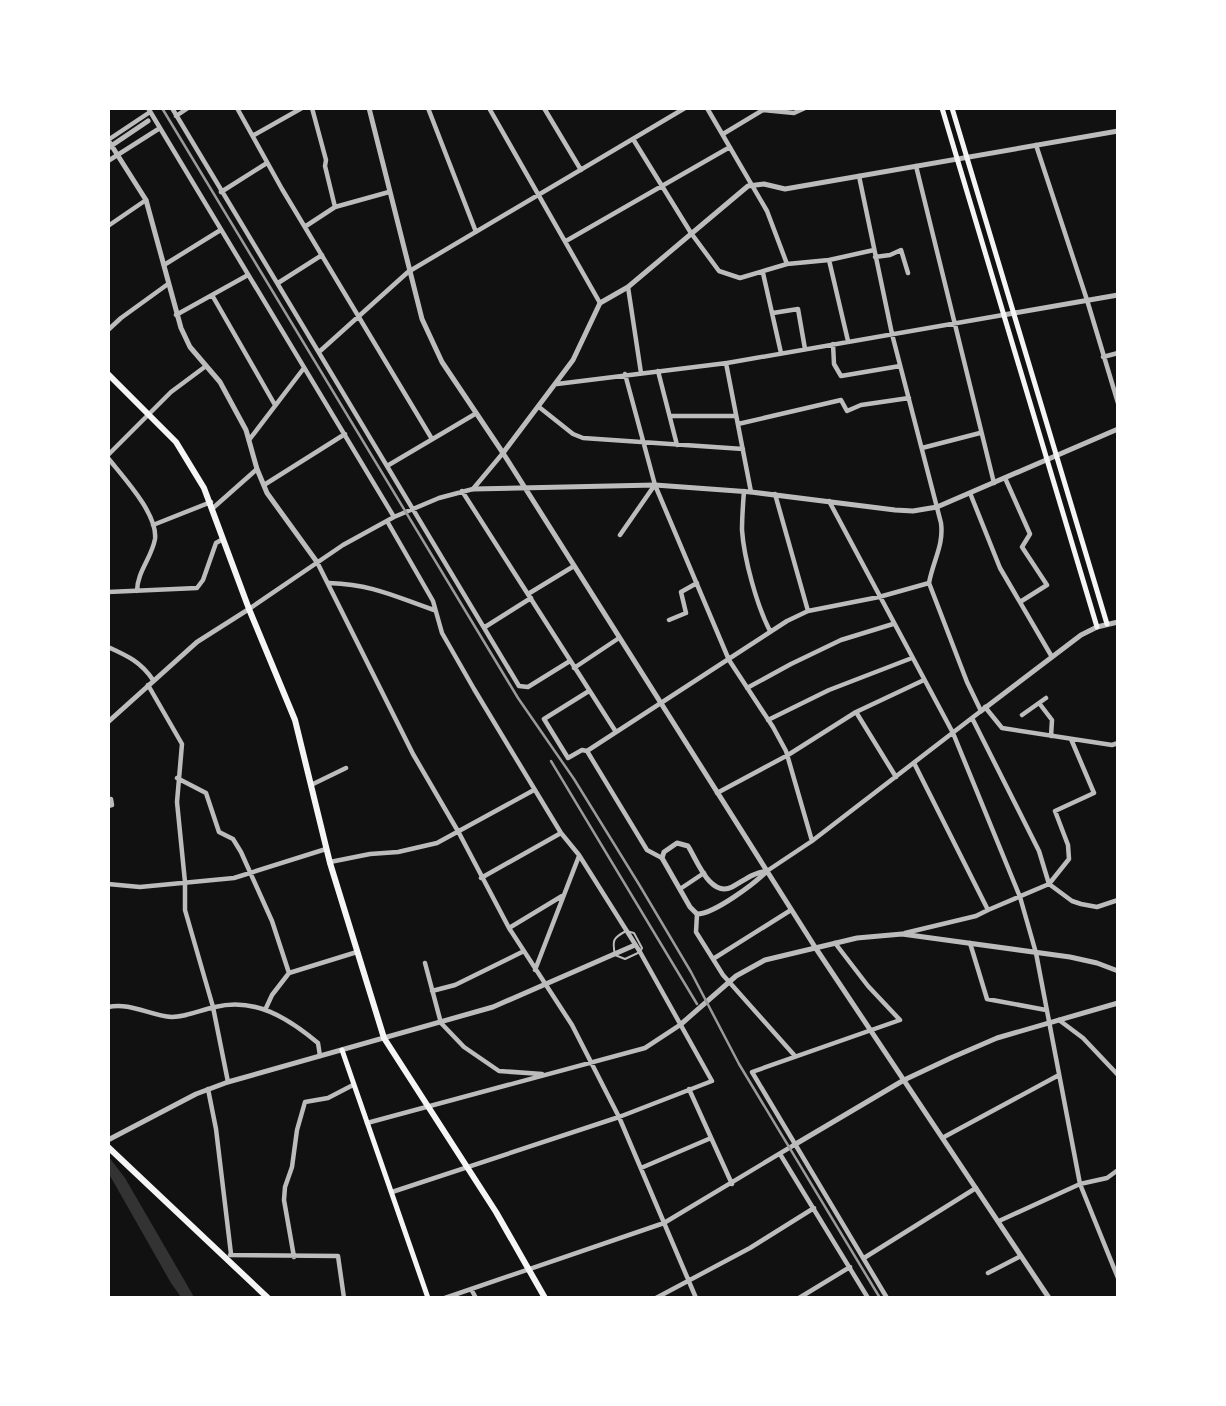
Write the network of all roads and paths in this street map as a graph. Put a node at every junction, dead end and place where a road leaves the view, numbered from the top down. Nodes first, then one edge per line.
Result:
1 (172, 108) edge
2 (188, 108) edge
3 (237, 108) edge
4 (302, 108) edge
5 (312, 108) edge
6 (369, 108) edge
7 (428, 108) edge
8 (544, 108) edge
9 (685, 108) edge
10 (707, 108) edge
11 (806, 108) edge
12 (942, 108) edge
13 (952, 108) edge
14 (490, 109) edge
15 (149, 110) edge
16 (177, 116) junction
17 (148, 121) dead end
18 (160, 128) junction
19 (1118, 131) edge
20 (723, 134) junction
21 (253, 136) junction
22 (633, 139) junction
23 (109, 143) edge
24 (1036, 145) junction
25 (730, 147) junction
26 (117, 153) junction
27 (967, 157) junction
28 (957, 159) junction
29 (108, 160) edge
30 (267, 163) junction
31 (916, 166) junction
32 (581, 170) junction
33 (859, 176) junction
34 (661, 185) junction
35 (752, 185) junction
36 (222, 192) junction
37 (389, 192) junction
38 (539, 195) junction
39 (146, 200) junction
40 (335, 207) junction
41 (108, 226) edge
42 (306, 226) junction
43 (220, 230) junction
44 (476, 232) junction
45 (691, 233) junction
46 (566, 241) junction
47 (874, 250) junction
48 (322, 255) junction
49 (875, 257) junction
50 (829, 260) junction
51 (787, 264) junction
52 (164, 265) junction
53 (408, 272) junction
54 (762, 272) junction
55 (908, 273) dead end
56 (248, 275) junction
57 (278, 283) junction
58 (168, 284) junction
59 (628, 286) junction
60 (212, 295) junction
61 (1118, 295) edge
62 (1087, 300) junction
63 (600, 303) junction
64 (774, 313) junction
65 (1013, 313) junction
66 (176, 315) junction
67 (1003, 315) junction
68 (358, 317) junction
69 (954, 324) junction
70 (108, 330) edge
71 (892, 334) junction
72 (848, 341) junction
73 (833, 344) junction
74 (805, 349) junction
75 (319, 352) junction
76 (1118, 353) edge
77 (781, 354) junction
78 (1103, 357) junction
79 (726, 363) junction
80 (206, 366) junction
81 (900, 366) junction
82 (304, 368) junction
83 (658, 372) junction
84 (641, 373) junction
85 (108, 374) edge
86 (625, 374) junction
87 (556, 384) junction
88 (909, 398) junction
89 (1118, 403) edge
90 (275, 405) junction
91 (539, 407) junction
92 (475, 414) junction
93 (149, 415) junction
94 (670, 416) junction
95 (736, 416) junction
96 (738, 424) junction
97 (1118, 429) edge
98 (981, 433) junction
99 (345, 434) junction
100 (432, 439) junction
101 (249, 440) junction
102 (644, 443) junction
103 (677, 445) junction
104 (922, 448) junction
105 (744, 449) junction
106 (503, 453) junction
107 (1055, 455) junction
108 (108, 456) edge
109 (1047, 460) junction
110 (387, 466) junction
111 (257, 469) junction
112 (1004, 478) junction
113 (994, 483) junction
114 (264, 485) junction
115 (655, 485) junction
116 (473, 489) junction
117 (525, 489) junction
118 (463, 491) junction
119 (747, 492) junction
120 (970, 493) junction
121 (775, 494) junction
122 (829, 501) junction
123 (212, 505) junction
124 (937, 507) junction
125 (412, 508) junction
126 (394, 517) junction
127 (387, 521) junction
128 (153, 525) junction
129 (620, 535) dead end
130 (224, 538) junction
131 (317, 562) junction
132 (574, 566) junction
133 (328, 583) junction
134 (697, 583) junction
135 (929, 583) junction
136 (137, 591) junction
137 (108, 592) edge
138 (530, 596) junction
139 (879, 597) junction
140 (1020, 602) junction
141 (249, 609) junction
142 (435, 611) junction
143 (808, 611) junction
144 (670, 620) dead end
145 (1118, 622) edge
146 (893, 624) junction
147 (1107, 624) junction
148 (485, 627) junction
149 (1097, 627) junction
150 (770, 631) junction
151 (619, 638) junction
152 (108, 647) edge
153 (1052, 657) junction
154 (912, 658) junction
155 (729, 660) junction
156 (570, 661) junction
157 (574, 668) junction
158 (924, 680) junction
159 (150, 682) junction
160 (747, 688) junction
161 (589, 691) junction
162 (1046, 698) dead end
163 (1039, 703) junction
164 (661, 704) junction
165 (983, 709) junction
166 (856, 712) junction
167 (1022, 715) dead end
168 (972, 718) junction
169 (768, 720) junction
170 (108, 722) edge
171 (616, 732) junction
172 (953, 733) junction
173 (1051, 736) junction
174 (1071, 739) junction
175 (1118, 743) edge
176 (587, 751) junction
177 (788, 755) junction
178 (914, 763) junction
179 (346, 768) dead end
180 (896, 777) junction
181 (177, 778) junction
182 (310, 785) junction
183 (534, 790) junction
184 (718, 793) junction
185 (108, 799) edge
186 (108, 806) edge
187 (459, 833) junction
188 (561, 833) junction
189 (812, 841) junction
190 (326, 849) junction
191 (579, 855) junction
192 (662, 858) junction
193 (330, 863) junction
194 (767, 871) junction
195 (250, 872) junction
196 (704, 873) junction
197 (481, 878) junction
198 (185, 882) junction
199 (108, 884) edge
200 (1049, 884) junction
201 (680, 889) junction
202 (563, 896) junction
203 (1020, 897) junction
204 (1118, 900) edge
205 (791, 910) junction
206 (988, 910) junction
207 (697, 914) junction
208 (509, 928) junction
209 (626, 932) junction
210 (902, 934) junction
211 (835, 942) junction
212 (970, 943) junction
213 (635, 946) junction
214 (815, 947) junction
215 (524, 951) junction
216 (357, 952) junction
217 (640, 952) junction
218 (1036, 953) junction
219 (615, 955) junction
220 (713, 959) junction
221 (425, 963) dead end
222 (535, 970) junction
223 (1118, 971) edge
224 (289, 973) junction
225 (729, 983) junction
226 (546, 986) junction
227 (432, 991) junction
228 (1118, 1003) edge
229 (108, 1007) edge
230 (213, 1007) junction
231 (266, 1008) junction
232 (1046, 1010) junction
233 (1058, 1020) junction
234 (1049, 1022) junction
235 (441, 1023) junction
236 (680, 1025) junction
237 (871, 1031) junction
238 (384, 1038) junction
239 (342, 1050) junction
240 (320, 1055) junction
241 (794, 1056) junction
242 (591, 1063) junction
243 (510, 1073) junction
244 (544, 1074) junction
245 (1059, 1075) junction
246 (1118, 1075) edge
247 (904, 1080) junction
248 (228, 1082) junction
249 (512, 1083) junction
250 (353, 1085) junction
251 (208, 1089) junction
252 (689, 1089) junction
253 (428, 1106) junction
254 (619, 1117) junction
255 (367, 1123) junction
256 (944, 1137) junction
257 (711, 1138) junction
258 (108, 1140) edge
259 (794, 1145) junction
260 (108, 1147) edge
261 (780, 1154) junction
262 (466, 1167) junction
263 (640, 1168) junction
264 (1118, 1170) edge
265 (732, 1184) junction
266 (1080, 1184) junction
267 (976, 1188) junction
268 (392, 1192) junction
269 (814, 1208) junction
270 (999, 1221) junction
271 (664, 1223) junction
272 (1022, 1255) junction
273 (229, 1256) junction
274 (294, 1257) junction
275 (864, 1258) junction
276 (850, 1267) junction
277 (530, 1269) junction
278 (995, 1269) junction
279 (988, 1273) dead end
280 (999, 1275) dead end
281 (1118, 1278) edge
282 (689, 1281) junction
283 (471, 1289) junction
284 (268, 1297) edge
285 (344, 1297) edge
286 (428, 1297) edge
287 (445, 1297) edge
288 (476, 1297) edge
289 (545, 1297) edge
290 (656, 1297) edge
291 (696, 1297) edge
292 (799, 1297) edge
293 (868, 1297) edge
294 (887, 1297) edge
295 (1049, 1297) edge

1 - 16 street
2 - 16 street
3 - 21 street
4 - 21 street
5 - 40 street
6 - 37 street
7 - 44 street
8 - 32 street
9 - 22 street
10 - 20 street
11 - 20 street
12 - 28 main road
13 - 27 main road
14 - 38 street
15 - 18 street
15 - 23 street
16 - 36 street
17 - 23 street
18 - 26 street
18 - 43 street
19 - 24 street
20 - 25 street
21 - 30 street
22 - 32 street
22 - 34 street
23 - 26 street
24 - 27 street
24 - 62 street
25 - 34 street
25 - 35 street
26 - 29 street
26 - 39 street
27 - 28 street
27 - 65 main road
28 - 31 street
28 - 67 main road
30 - 36 street
30 - 42 street
31 - 33 street
31 - 69 street
32 - 38 street
33 - 35 street
33 - 47 street
34 - 45 street
34 - 46 street
35 - 45 street
35 - 51 street
36 - 57 street
37 - 40 street
37 - 53 street
38 - 44 street
38 - 46 street
39 - 41 street
39 - 52 street
40 - 42 street
42 - 48 street
43 - 52 street
43 - 56 street
44 - 53 street
45 - 54 street
45 - 59 street
46 - 63 street
47 - 49 street
47 - 50 street
48 - 57 street
48 - 68 street
49 - 55 street
49 - 71 street
50 - 51 street
50 - 72 street
51 - 54 street
52 - 58 street
53 - 68 street
53 - 92 street
54 - 64 street
56 - 60 street
56 - 82 street
57 - 75 street
58 - 66 street
58 - 70 street
59 - 63 street
59 - 84 street
60 - 66 street
60 - 90 street
61 - 62 street
62 - 65 street
62 - 78 street
63 - 87 street
64 - 74 street
64 - 77 street
65 - 67 street
65 - 107 main road
66 - 80 street
67 - 69 street
67 - 109 main road
68 - 75 street
68 - 100 street
69 - 71 street
69 - 98 street
71 - 72 street
71 - 81 street
72 - 73 street
73 - 74 street
73 - 81 street
74 - 77 street
75 - 110 street
76 - 78 street
77 - 79 street
78 - 89 street
79 - 83 street
79 - 95 street
80 - 93 street
80 - 101 street
81 - 88 street
82 - 90 street
82 - 99 street
83 - 84 street
83 - 94 street
84 - 86 street
85 - 93 main road
86 - 87 street
86 - 102 street
87 - 91 street
88 - 96 street
88 - 104 street
90 - 101 street
91 - 102 street
91 - 106 street
92 - 100 street
92 - 106 street
93 - 108 street
93 - 123 main road
94 - 95 street
94 - 103 street
95 - 96 street
96 - 105 street
97 - 107 street
98 - 104 street
98 - 113 street
99 - 114 street
99 - 126 street
100 - 110 street
101 - 111 street
102 - 103 street
102 - 115 street
103 - 105 street
104 - 124 street
105 - 119 street
106 - 116 street
106 - 117 street
107 - 109 street
107 - 147 main road
108 - 128 street
109 - 112 street
109 - 149 main road
110 - 125 street
111 - 114 street
111 - 123 street
112 - 113 street
112 - 140 street
113 - 120 street
114 - 131 street
115 - 117 street
115 - 119 street
115 - 129 street
115 - 134 street
116 - 117 street
116 - 118 street
117 - 132 street
118 - 125 street
118 - 138 street
119 - 121 street
119 - 150 street
120 - 124 street
120 - 140 street
121 - 122 street
121 - 143 street
122 - 124 street
122 - 139 street
123 - 128 street
123 - 130 main road
124 - 135 street
125 - 126 street
125 - 148 street
126 - 127 street
127 - 131 street
127 - 142 street
128 - 136 street
130 - 136 street
130 - 141 main road
131 - 133 street
131 - 141 street
132 - 138 street
132 - 151 street
133 - 142 street
133 - 187 street
134 - 144 street
134 - 155 street
135 - 139 street
135 - 165 street
136 - 137 street
138 - 148 street
138 - 156 street
139 - 143 street
139 - 146 street
140 - 153 street
141 - 159 street
141 - 182 main road
142 - 183 street
143 - 150 street
145 - 147 street
146 - 154 street
146 - 160 street
147 - 149 street
148 - 156 street
149 - 153 street
150 - 155 street
151 - 157 street
151 - 164 street
152 - 159 street
153 - 165 street
154 - 158 street
154 - 169 street
155 - 160 street
155 - 164 street
156 - 157 street
157 - 161 street
158 - 166 street
158 - 172 street
159 - 170 street
159 - 181 street
160 - 169 street
161 - 171 street
161 - 176 street
162 - 163 street
163 - 167 street
163 - 173 street
164 - 171 street
164 - 184 street
165 - 168 street
165 - 173 street
166 - 177 street
166 - 180 street
168 - 172 street
168 - 200 street
169 - 177 street
171 - 176 street
172 - 178 street
172 - 203 street
173 - 174 street
174 - 175 street
174 - 200 street
176 - 192 street
177 - 184 street
177 - 189 street
178 - 180 street
178 - 206 street
179 - 182 street
180 - 189 street
181 - 195 street
181 - 198 street
182 - 190 main road
183 - 187 street
183 - 188 street
184 - 194 street
185 - 186 street
187 - 193 street
187 - 197 street
188 - 191 street
188 - 197 street
189 - 194 street
190 - 193 main road
190 - 195 street
191 - 202 street
191 - 209 street
192 - 196 street
192 - 201 street
193 - 216 main road
194 - 196 street
194 - 205 street
194 - 207 street
195 - 198 street
195 - 224 street
196 - 201 street
197 - 208 street
198 - 199 street
198 - 230 street
200 - 203 street
200 - 204 street
201 - 207 street
202 - 208 street
202 - 222 street
203 - 206 street
203 - 218 street
205 - 214 street
205 - 220 street
206 - 210 street
207 - 220 street
208 - 215 street
209 - 213 street
209 - 217 lane
209 - 219 lane
210 - 211 street
210 - 212 street
211 - 214 street
211 - 237 street
212 - 218 street
212 - 232 street
213 - 217 street
213 - 219 street
214 - 225 street
214 - 237 street
215 - 222 street
215 - 227 street
216 - 224 street
216 - 238 main road
217 - 219 lane
217 - 236 street
218 - 223 street
218 - 232 street
219 - 226 street
220 - 225 street
221 - 227 street
222 - 226 street
224 - 231 street
225 - 236 street
225 - 241 street
226 - 235 street
226 - 242 street
227 - 235 street
228 - 233 street
229 - 230 street
230 - 231 street
230 - 248 street
231 - 240 street
232 - 234 street
233 - 234 street
233 - 246 street
234 - 245 street
234 - 247 street
235 - 238 street
235 - 243 street
236 - 242 street
236 - 252 street
237 - 241 street
237 - 247 street
238 - 239 street
238 - 253 main road
239 - 240 street
239 - 250 main road
240 - 248 street
241 - 259 street
242 - 244 street
242 - 254 street
243 - 244 street
243 - 249 street
244 - 249 street
245 - 256 street
245 - 266 street
247 - 256 street
247 - 259 street
248 - 251 street
249 - 253 street
250 - 255 main road
250 - 274 street
251 - 258 street
251 - 273 street
252 - 254 street
252 - 257 street
253 - 255 street
253 - 262 main road
254 - 262 street
254 - 263 street
255 - 268 main road
256 - 267 street
257 - 263 street
257 - 265 street
259 - 261 street
259 - 275 street
260 - 273 main road
261 - 265 street
261 - 269 street
262 - 268 street
262 - 277 main road
263 - 271 street
264 - 266 street
265 - 271 street
266 - 270 street
266 - 281 street
267 - 270 street
267 - 275 street
268 - 286 main road
269 - 276 street
269 - 282 street
270 - 272 street
271 - 277 street
271 - 282 street
272 - 278 street
272 - 295 street
273 - 274 street
273 - 284 main road
274 - 285 street
275 - 294 street
276 - 292 street
276 - 293 street
277 - 283 street
277 - 289 main road
278 - 279 street
278 - 280 street
282 - 290 street
282 - 291 street
283 - 287 street
283 - 288 street

